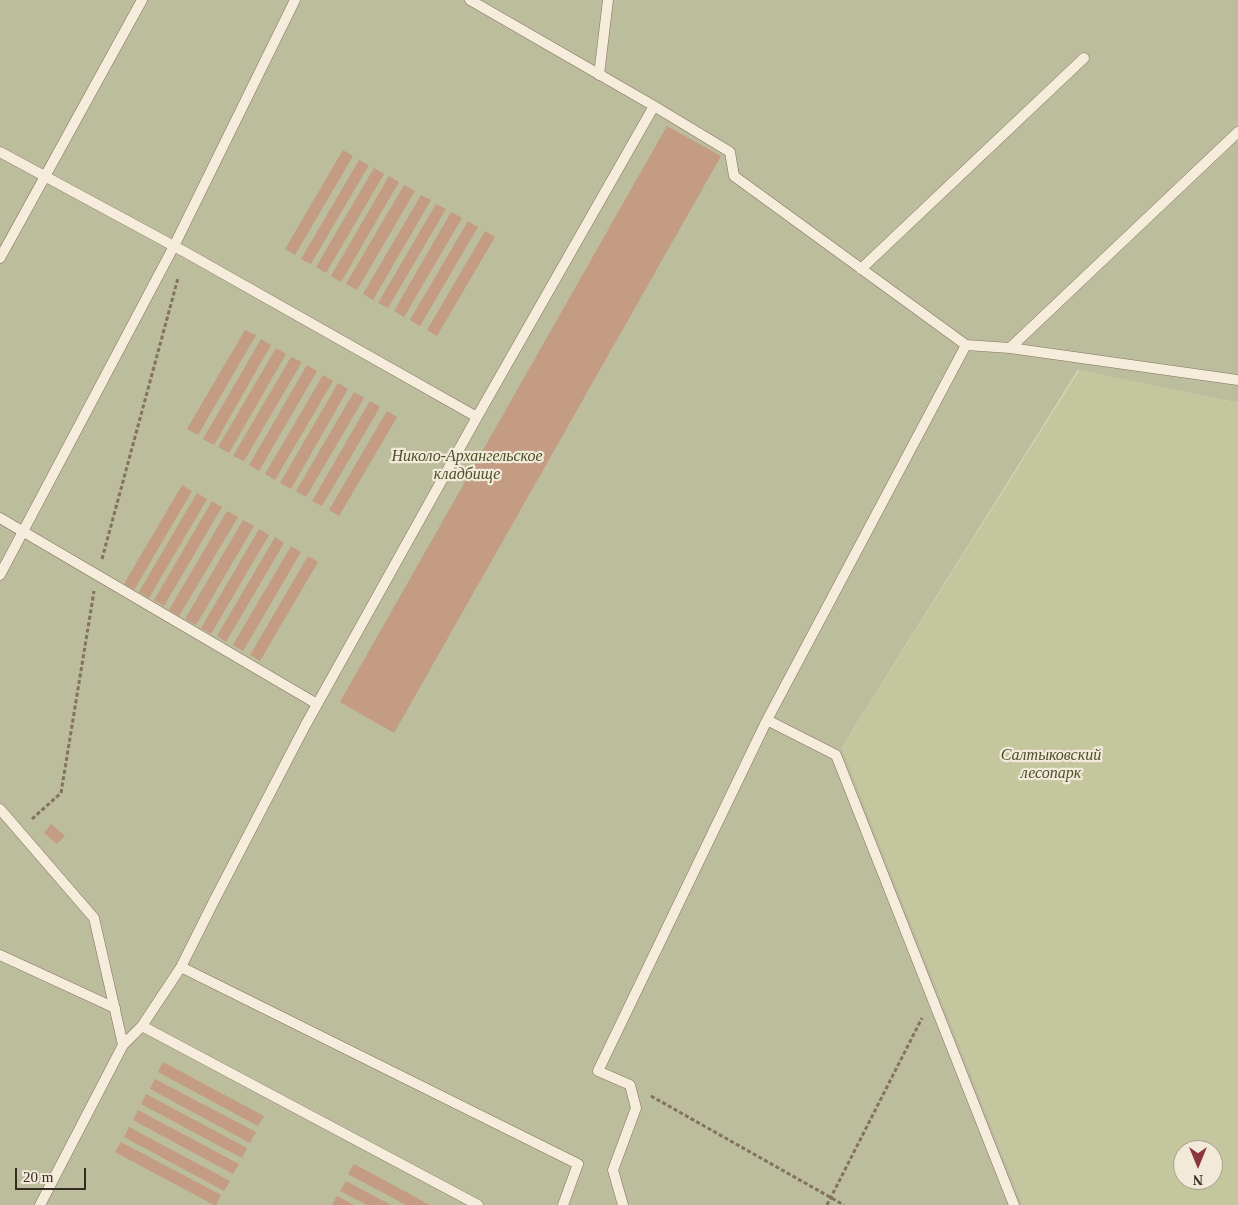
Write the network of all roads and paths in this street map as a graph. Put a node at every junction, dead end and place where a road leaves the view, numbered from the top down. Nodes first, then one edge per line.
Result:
1 (142, 0) edge
2 (296, 0) edge
3 (470, 0) edge
4 (608, 0) edge
5 (1084, 58) dead end
6 (599, 74) junction
7 (654, 106) junction
8 (1238, 132) edge
9 (0, 152) edge
10 (44, 176) junction
11 (174, 246) junction
12 (185, 252) junction
13 (0, 258) edge
14 (861, 269) junction
15 (966, 345) junction
16 (1010, 348) junction
17 (1238, 380) edge
18 (477, 417) junction
19 (0, 518) edge
20 (23, 530) junction
21 (97, 574) junction
22 (0, 575) edge
23 (317, 704) junction
24 (767, 720) junction
25 (0, 809) edge
26 (18, 831) junction
27 (0, 955) edge
28 (181, 967) junction
29 (932, 998) junction
30 (115, 1008) junction
31 (142, 1026) junction
32 (123, 1045) junction
33 (630, 1085) junction
34 (831, 1198) junction
35 (40, 1205) edge
36 (478, 1205) edge
37 (563, 1205) edge
38 (623, 1205) edge
39 (827, 1205) edge
40 (844, 1205) edge
41 (1014, 1205) edge

1 - 10 lane
2 - 11 lane
3 - 6 lane
4 - 6 lane
5 - 14 lane
6 - 7 lane
7 - 14 lane
7 - 18 lane
8 - 16 lane
9 - 10 lane
10 - 11 lane
10 - 13 lane
11 - 12 lane
11 - 20 lane
12 - 18 lane
12 - 21 path
14 - 15 lane
15 - 16 lane
15 - 24 lane
16 - 17 lane
18 - 23 lane
19 - 20 lane
20 - 21 lane
20 - 22 lane
21 - 23 lane
21 - 26 path
23 - 28 lane
24 - 29 lane
24 - 33 lane
25 - 26 lane
26 - 30 lane
27 - 30 lane
28 - 31 lane
28 - 37 lane
29 - 34 path
29 - 41 lane
30 - 32 lane
31 - 32 lane
31 - 36 lane
32 - 35 lane
33 - 34 path
33 - 38 lane
34 - 39 path
34 - 40 path

